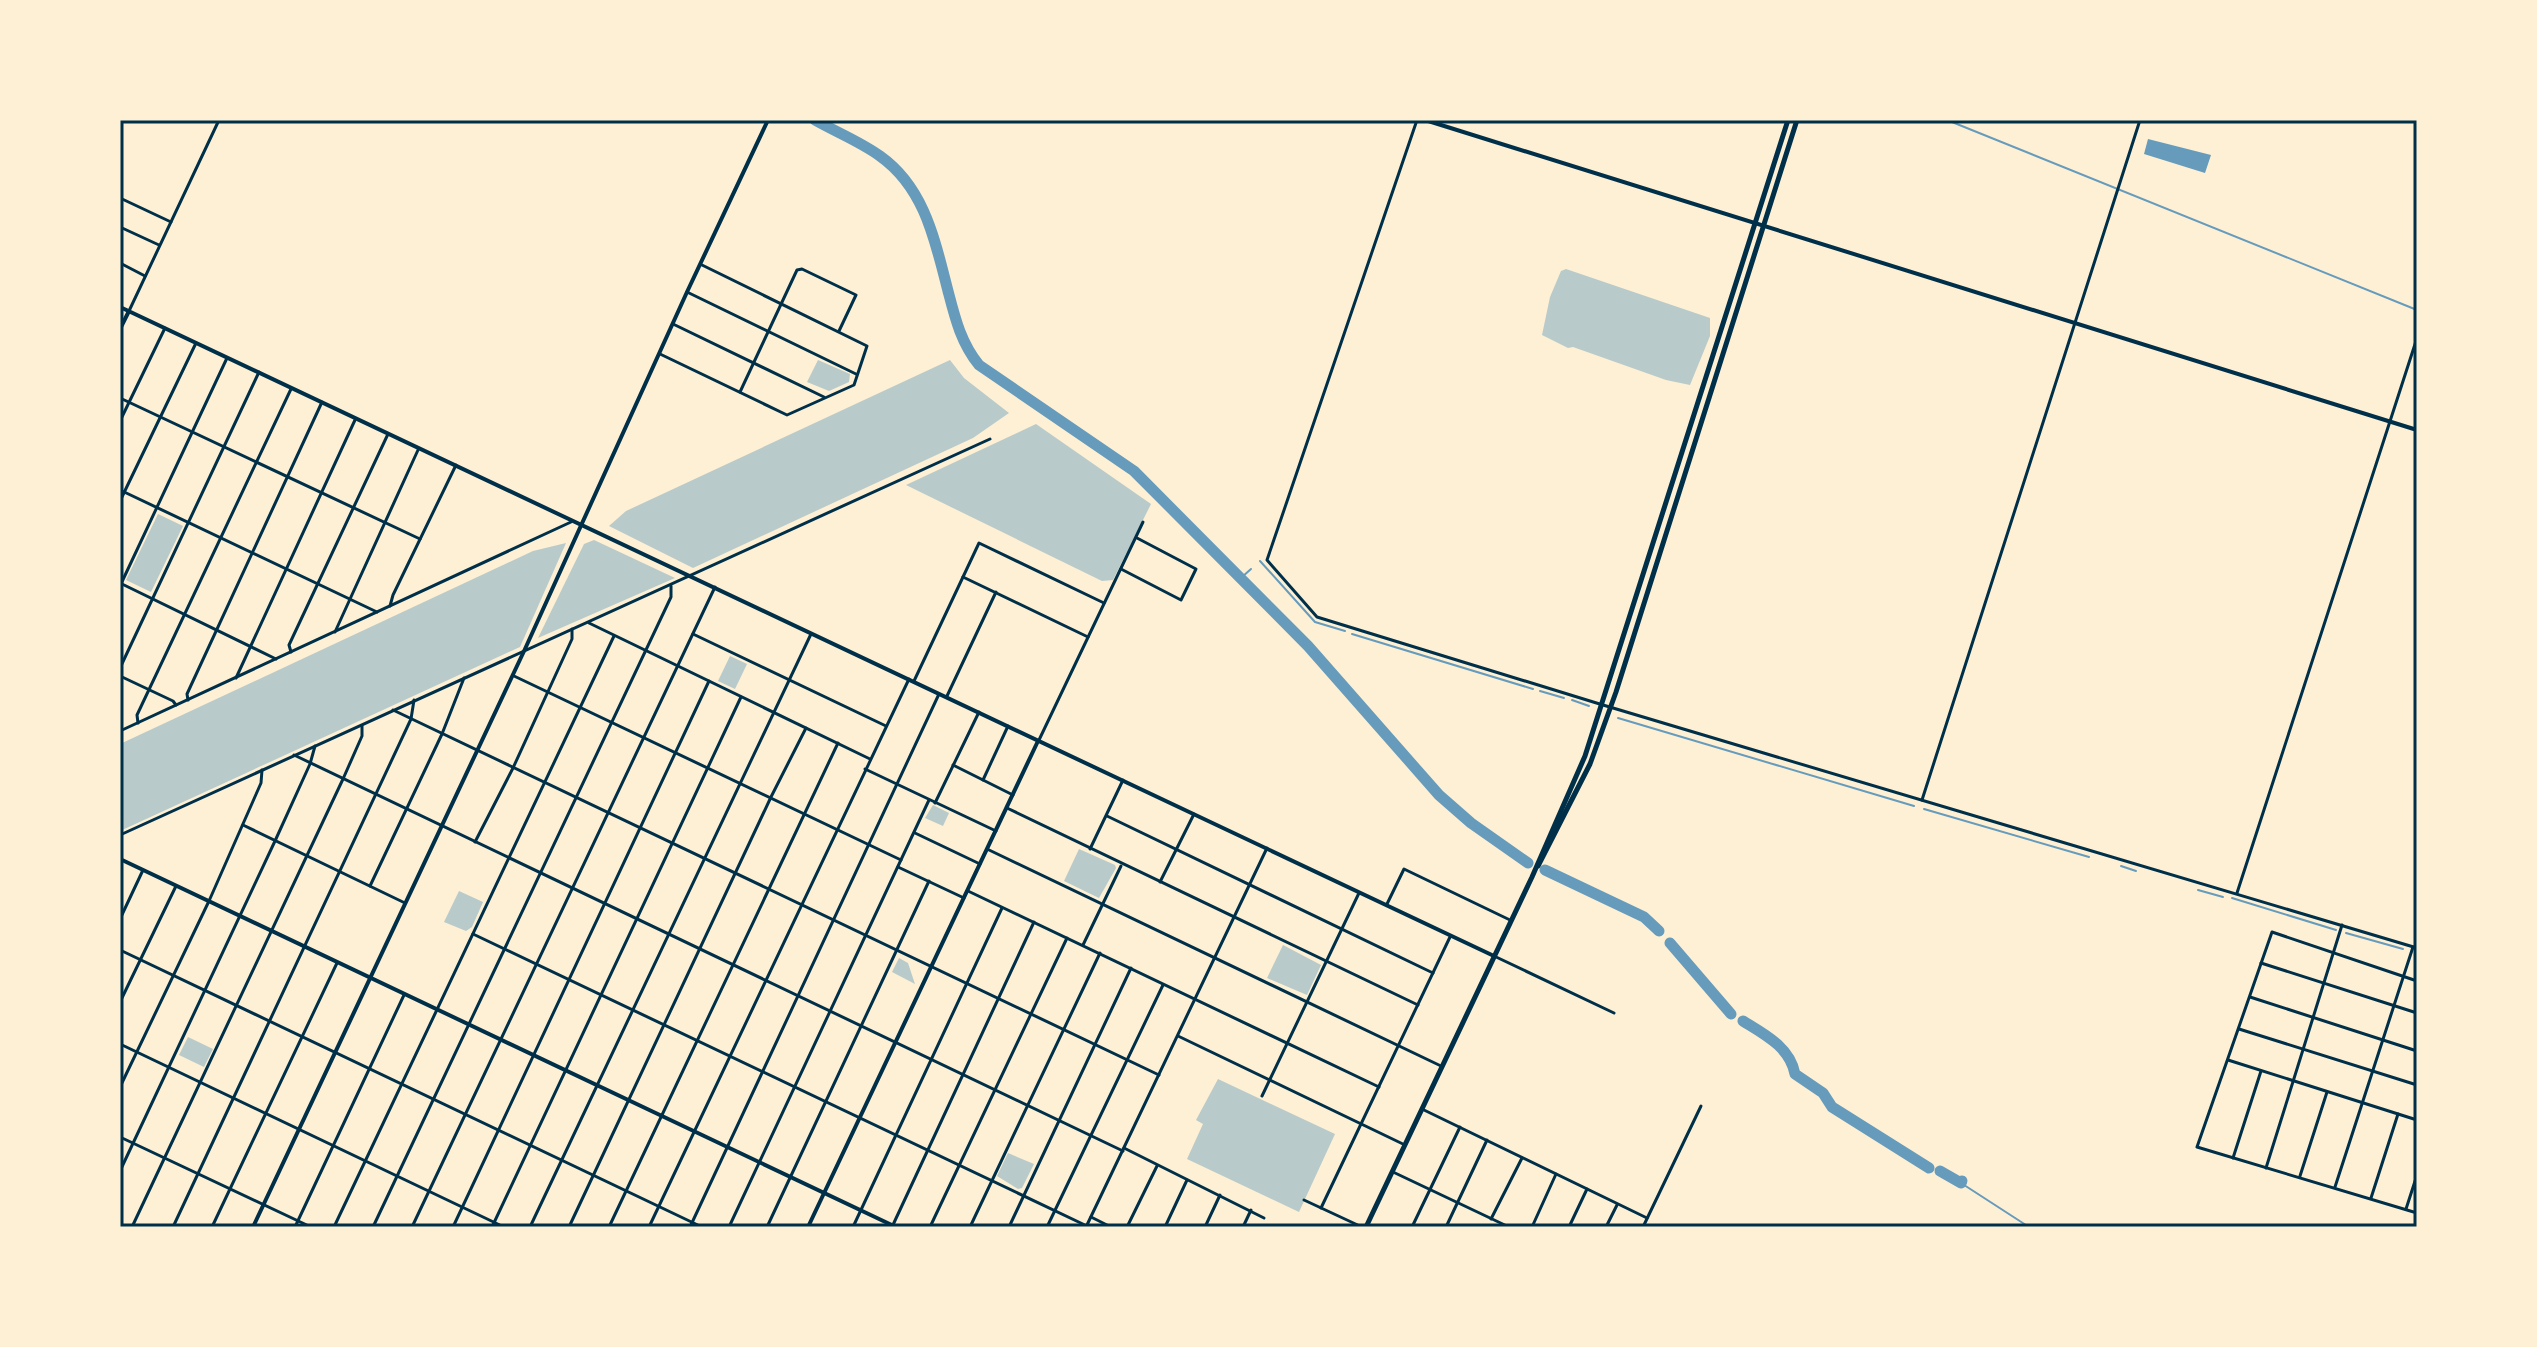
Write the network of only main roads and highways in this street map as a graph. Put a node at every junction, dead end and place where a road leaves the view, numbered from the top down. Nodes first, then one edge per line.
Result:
1 (1788, 120) edge
2 (1797, 120) edge
3 (1532, 877) junction
4 (1364, 1227) edge

1 - 3 main road
2 - 3 main road
3 - 4 main road

